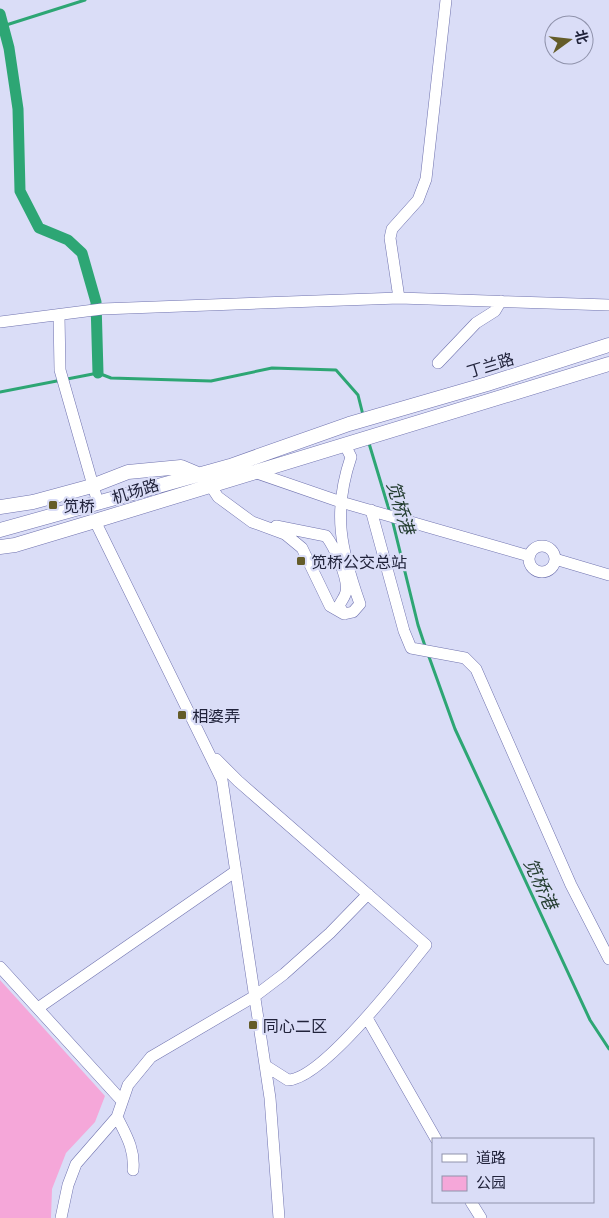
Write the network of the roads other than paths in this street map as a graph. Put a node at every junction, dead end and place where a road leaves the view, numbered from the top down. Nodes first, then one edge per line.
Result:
1 (446, 0) edge
2 (399, 298) junction
3 (501, 301) junction
4 (609, 305) edge
5 (59, 315) junction
6 (0, 322) edge
7 (609, 345) edge
8 (438, 363) dead end
9 (609, 364) edge
10 (351, 443) junction
11 (242, 461) junction
12 (252, 472) junction
13 (205, 480) junction
14 (92, 486) junction
15 (341, 502) junction
16 (98, 503) junction
17 (0, 507) edge
18 (374, 511) junction
19 (95, 521) junction
20 (252, 522) junction
21 (0, 530) edge
22 (0, 547) edge
23 (529, 556) junction
24 (555, 559) junction
25 (609, 575) edge
26 (344, 614) junction
27 (211, 754) junction
28 (236, 871) junction
29 (368, 894) junction
30 (609, 959) edge
31 (0, 966) edge
32 (255, 996) junction
33 (38, 1008) junction
34 (367, 1018) junction
35 (266, 1066) junction
36 (122, 1101) junction
37 (117, 1116) junction
38 (435, 1138) edge
39 (133, 1170) dead end
40 (473, 1203) edge
41 (60, 1218) edge
42 (279, 1218) edge
43 (481, 1218) edge

1 - 2 street
2 - 3 street
2 - 5 street
3 - 4 street
3 - 8 street
5 - 6 street
5 - 14 street
7 - 11 main road, 丁兰路
9 - 10 main road
10 - 12 main road
10 - 15 street
11 - 12 street
11 - 13 main road, 机场路
12 - 13 main road, 机场路
12 - 15 street
13 - 14 main road, 机场路
13 - 16 main road, 机场路
13 - 19 main road, 机场路
13 - 20 street
14 - 16 street
14 - 17 main road, 机场路
15 - 18 street
15 - 26 street
16 - 21 main road, 机场路
18 - 23 street
18 - 30 street
19 - 22 main road, 机场路
19 - 27 street
20 - 26 street
20 - 26 street
23 - 24 street
23 - 24 street
24 - 25 street
27 - 28 street
27 - 29 street
28 - 32 street
28 - 33 street
29 - 32 street
29 - 34 street
31 - 33 street
32 - 35 street
32 - 36 street
33 - 36 street
34 - 35 street
34 - 38 street
35 - 42 street
36 - 37 street
37 - 39 street
37 - 41 street
40 - 43 street

